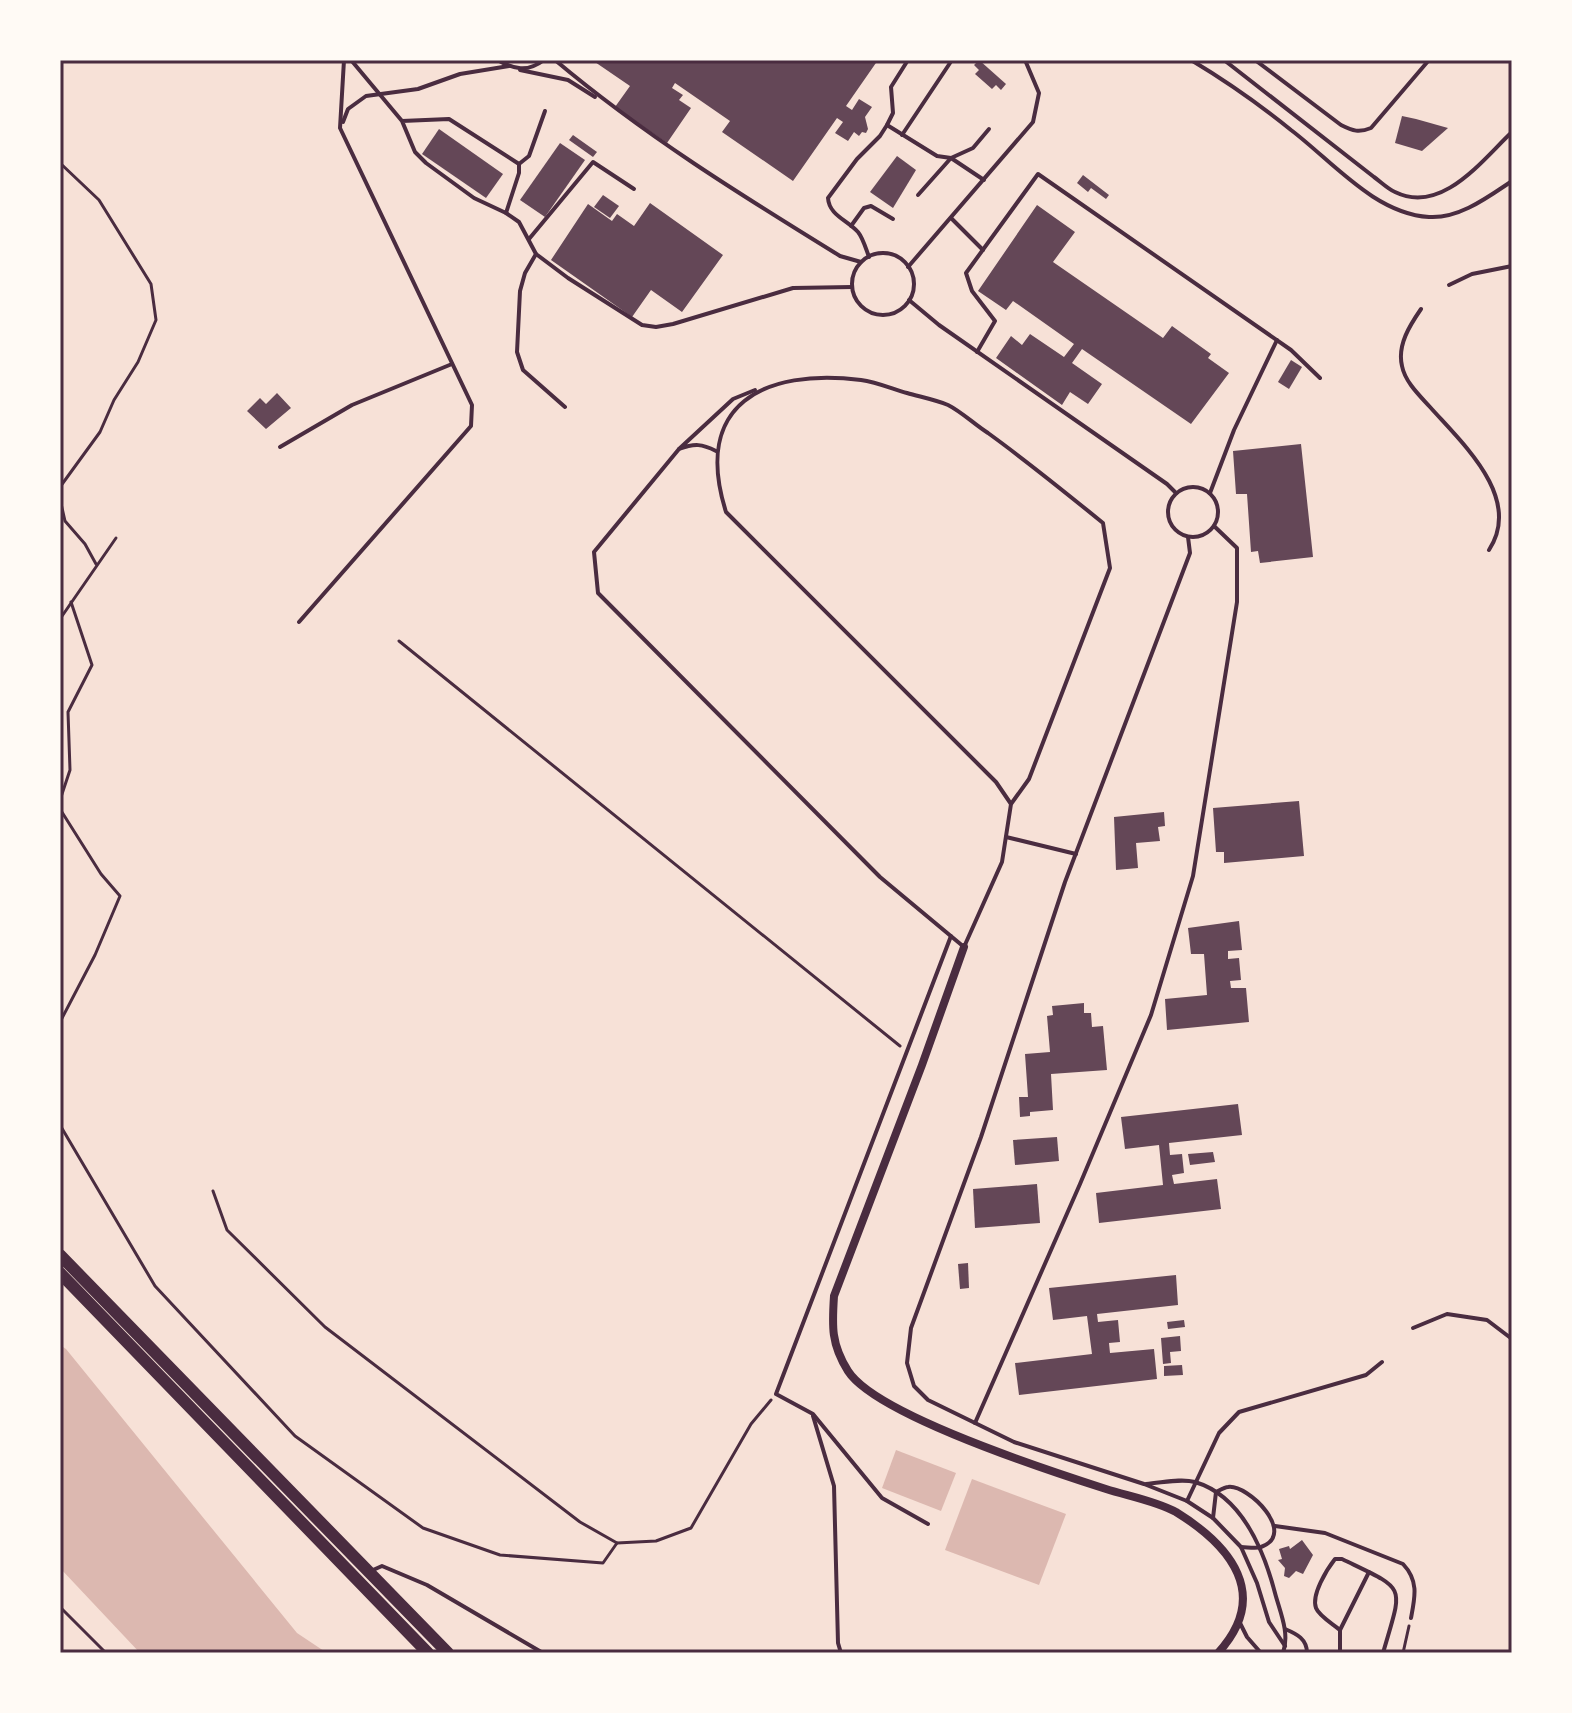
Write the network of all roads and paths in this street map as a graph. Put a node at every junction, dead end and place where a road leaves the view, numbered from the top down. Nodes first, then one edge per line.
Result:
1 (344, 60) edge
2 (351, 60) edge
3 (497, 60) edge
4 (544, 60) edge
5 (555, 60) edge
6 (908, 60) edge
7 (952, 60) edge
8 (1025, 60) edge
9 (1191, 60) edge
10 (1224, 60) edge
11 (1255, 60) edge
12 (1429, 60) edge
13 (509, 66) junction
14 (520, 70) junction
15 (380, 93) junction
16 (607, 104) junction
17 (545, 111) dead end
18 (402, 121) junction
19 (887, 125) junction
20 (340, 128) junction
21 (989, 129) dead end
22 (1512, 132) edge
23 (902, 135) junction
24 (951, 158) junction
25 (60, 163) edge
26 (519, 164) junction
27 (984, 180) junction
28 (1512, 181) edge
29 (634, 189) dead end
30 (918, 195) dead end
31 (506, 213) junction
32 (951, 218) junction
33 (893, 219) dead end
34 (851, 226) junction
35 (529, 239) junction
36 (983, 250) junction
37 (536, 254) junction
38 (869, 257) junction
39 (861, 262) junction
40 (1512, 266) edge
41 (908, 267) junction
42 (1449, 285) dead end
43 (852, 287) junction
44 (909, 300) junction
45 (1421, 309) dead end
46 (1277, 340) junction
47 (977, 352) junction
48 (452, 364) junction
49 (1320, 378) dead end
50 (762, 388) junction
51 (565, 407) dead end
52 (280, 447) dead end
53 (679, 449) junction
54 (716, 451) junction
55 (60, 487) edge
56 (1176, 493) junction
57 (1210, 493) junction
58 (60, 499) edge
59 (1214, 526) junction
60 (1188, 537) junction
61 (116, 538) dead end
62 (1489, 550) dead end
63 (96, 564) junction
64 (71, 602) junction
65 (60, 619) edge
66 (299, 622) dead end
67 (399, 641) dead end
68 (60, 800) edge
69 (1011, 804) junction
70 (60, 809) edge
71 (1006, 837) junction
72 (1076, 854) junction
73 (951, 936) junction
74 (964, 947) junction
75 (60, 1022) edge
76 (906, 1050) junction
77 (60, 1125) edge
78 (213, 1191) dead end
79 (60, 1255) edge
80 (60, 1273) edge
81 (1413, 1328) dead end
82 (1512, 1339) edge
83 (1382, 1362) dead end
84 (776, 1394) junction
85 (813, 1414) junction
86 (975, 1423) junction
87 (1194, 1482) junction
88 (1144, 1484) junction
89 (1216, 1492) junction
90 (1187, 1501) junction
91 (1213, 1518) junction
92 (928, 1524) dead end
93 (1275, 1526) junction
94 (617, 1543) junction
95 (1241, 1547) junction
96 (1261, 1547) junction
97 (369, 1572) junction
98 (1369, 1572) junction
99 (60, 1607) edge
100 (1411, 1618) joint
101 (1240, 1623) junction
102 (1285, 1629) junction
103 (1340, 1630) junction
104 (1285, 1646) junction
105 (106, 1653) edge
106 (428, 1653) edge
107 (448, 1653) edge
108 (543, 1653) edge
109 (841, 1653) edge
110 (1218, 1653) edge
111 (1261, 1653) edge
112 (1283, 1653) edge
113 (1307, 1653) edge
114 (1340, 1653) edge
115 (1383, 1653) edge
116 (1403, 1653) edge

1 - 20 lane
2 - 15 lane
3 - 13 lane
4 - 14 lane
5 - 16 lane
6 - 19 lane
7 - 23 lane
8 - 27 lane
9 - 28 lane
10 - 22 lane
11 - 12 lane
13 - 14 lane
13 - 15 lane
14 - 16 lane
15 - 18 lane
15 - 20 lane
16 - 39 lane
17 - 26 lane
18 - 26 lane
18 - 31 lane
19 - 23 lane
19 - 34 lane
20 - 48 lane
21 - 24 lane
23 - 24 lane
24 - 27 lane
24 - 30 lane
25 - 55 path
26 - 31 lane
27 - 32 lane
29 - 35 lane
31 - 35 lane
32 - 36 lane
32 - 41 lane
33 - 34 lane
34 - 38 lane
35 - 37 lane
36 - 46 lane
36 - 47 lane
37 - 43 lane
37 - 51 lane
38 - 39 lane
38 - 41 lane
39 - 43 lane
40 - 42 lane
41 - 44 lane
43 - 44 lane
44 - 47 lane
45 - 62 lane
46 - 49 lane
46 - 57 lane
47 - 56 lane
48 - 52 lane
48 - 66 lane
50 - 53 lane
50 - 54 lane
50 - 69 lane
53 - 54 lane
53 - 73 lane
54 - 69 lane
56 - 57 lane
56 - 60 lane
57 - 59 lane
58 - 63 path
59 - 60 lane
59 - 86 lane
60 - 72 lane
61 - 63 path
63 - 64 path
64 - 65 path
64 - 68 path
67 - 76 path
69 - 71 lane
70 - 75 path
71 - 72 lane
71 - 74 lane
72 - 86 lane
73 - 74 lane
73 - 76 lane
74 - 101 street
76 - 84 lane
77 - 94 path
78 - 94 path
79 - 97 main road
80 - 106 main road
81 - 82 lane
83 - 87 lane
84 - 85 lane
84 - 94 path
85 - 92 lane
85 - 109 lane
86 - 88 lane
87 - 88 lane
87 - 89 lane
87 - 90 lane
88 - 90 lane
89 - 91 lane
89 - 93 lane
89 - 96 lane
90 - 91 lane
91 - 95 lane
93 - 96 lane
93 - 100 lane
95 - 96 lane
95 - 104 lane
96 - 102 lane
97 - 107 main road
97 - 108 lane
98 - 103 lane
98 - 103 lane
98 - 115 lane
99 - 105 path
100 - 116 path
101 - 110 street
101 - 111 lane
102 - 104 lane
102 - 113 lane
103 - 114 lane
104 - 112 lane

